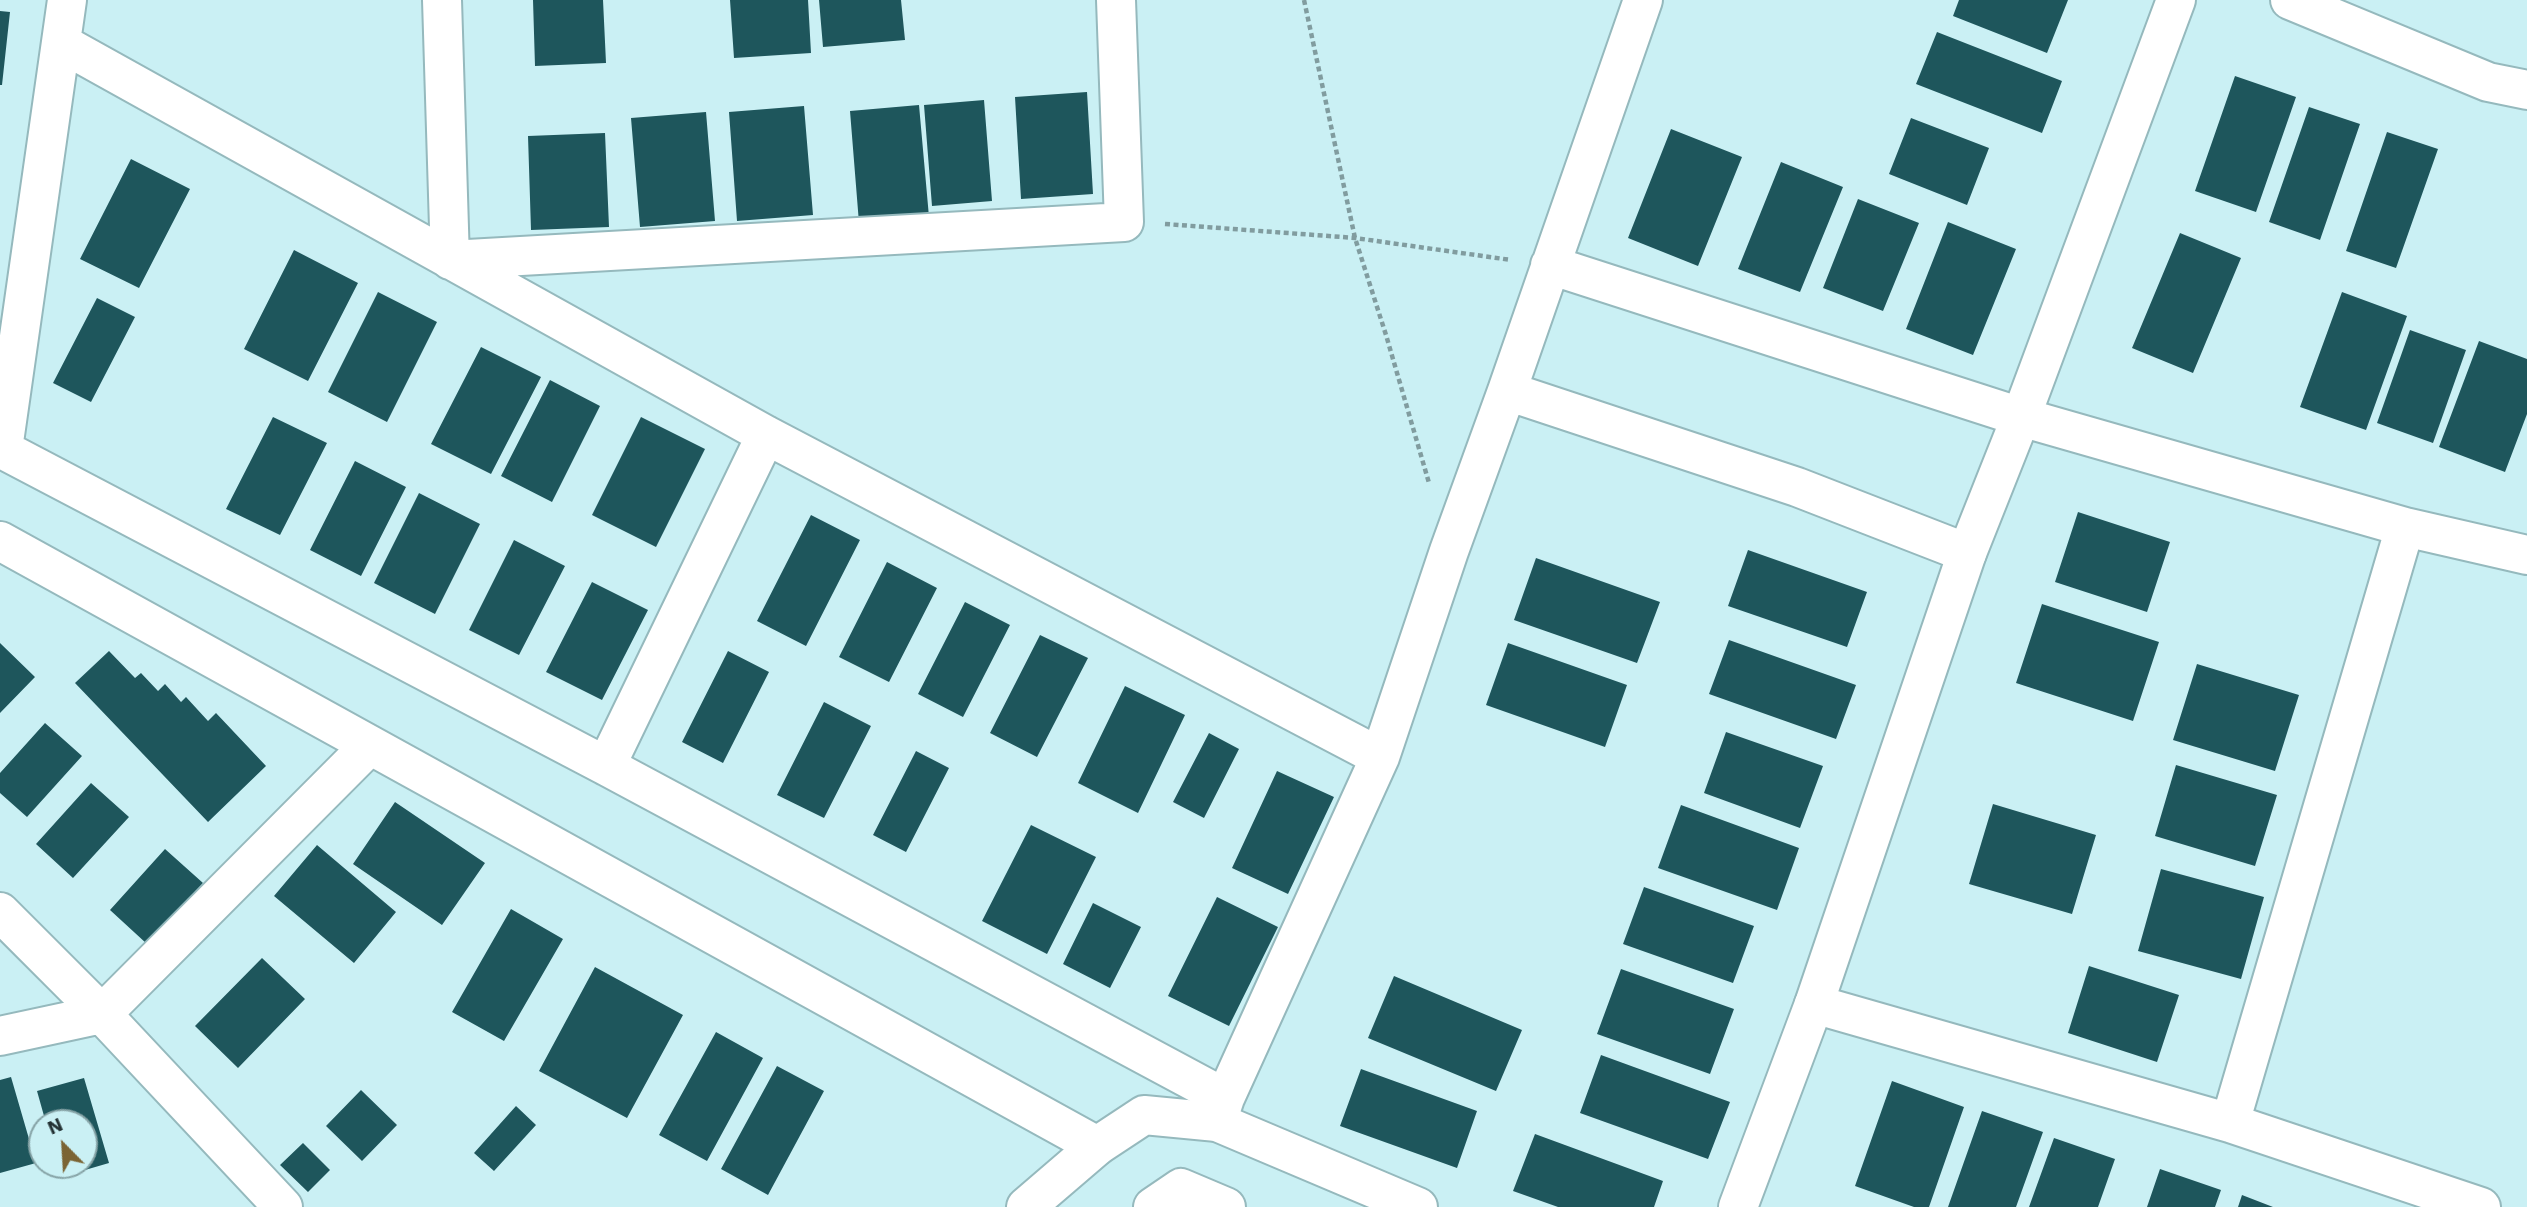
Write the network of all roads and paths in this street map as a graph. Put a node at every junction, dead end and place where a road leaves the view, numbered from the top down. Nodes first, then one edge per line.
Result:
1 (67, 0) edge
2 (442, 0) edge
3 (1116, 0) edge
4 (1304, 0) edge
5 (1643, 0) edge
6 (2176, 0) edge
7 (2290, 0) edge
8 (61, 43) junction
9 (2527, 90) edge
10 (1124, 222) junction
11 (1355, 238) junction
12 (450, 260) junction
13 (1550, 265) junction
14 (1507, 391) junction
15 (2021, 417) junction
16 (766, 435) junction
17 (1, 449) edge
18 (1430, 487) dead end
19 (2405, 527) junction
20 (0, 541) edge
21 (1967, 553) junction
22 (2527, 555) edge
23 (370, 745) junction
24 (1380, 757) junction
25 (606, 766) junction
26 (0, 912) edge
27 (1814, 1004) junction
28 (102, 1014) junction
29 (0, 1036) edge
30 (1221, 1110) junction
31 (2230, 1123) junction
32 (1097, 1146) junction
33 (283, 1207) edge
34 (1026, 1207) edge
35 (1153, 1207) edge
36 (1226, 1207) edge
37 (1418, 1207) edge
38 (1738, 1207) edge
39 (2481, 1207) edge

1 - 8 street
2 - 12 street
3 - 10 street
4 - 11 path
5 - 13 street
6 - 15 street
7 - 9 street
8 - 12 street
8 - 17 street
10 - 11 path
10 - 12 street
11 - 13 path
11 - 18 path
12 - 16 street
13 - 14 street
13 - 15 street
14 - 21 street
14 - 24 street
15 - 19 street
15 - 21 street
16 - 24 street
16 - 25 street
17 - 25 street
19 - 22 street
19 - 31 street
20 - 23 street
21 - 27 street
23 - 28 street
23 - 32 street
24 - 30 street
25 - 30 street
26 - 28 street
27 - 31 street
27 - 38 street
28 - 29 street
28 - 33 street
30 - 32 street
30 - 37 street
31 - 39 street
32 - 34 street
35 - 36 street

